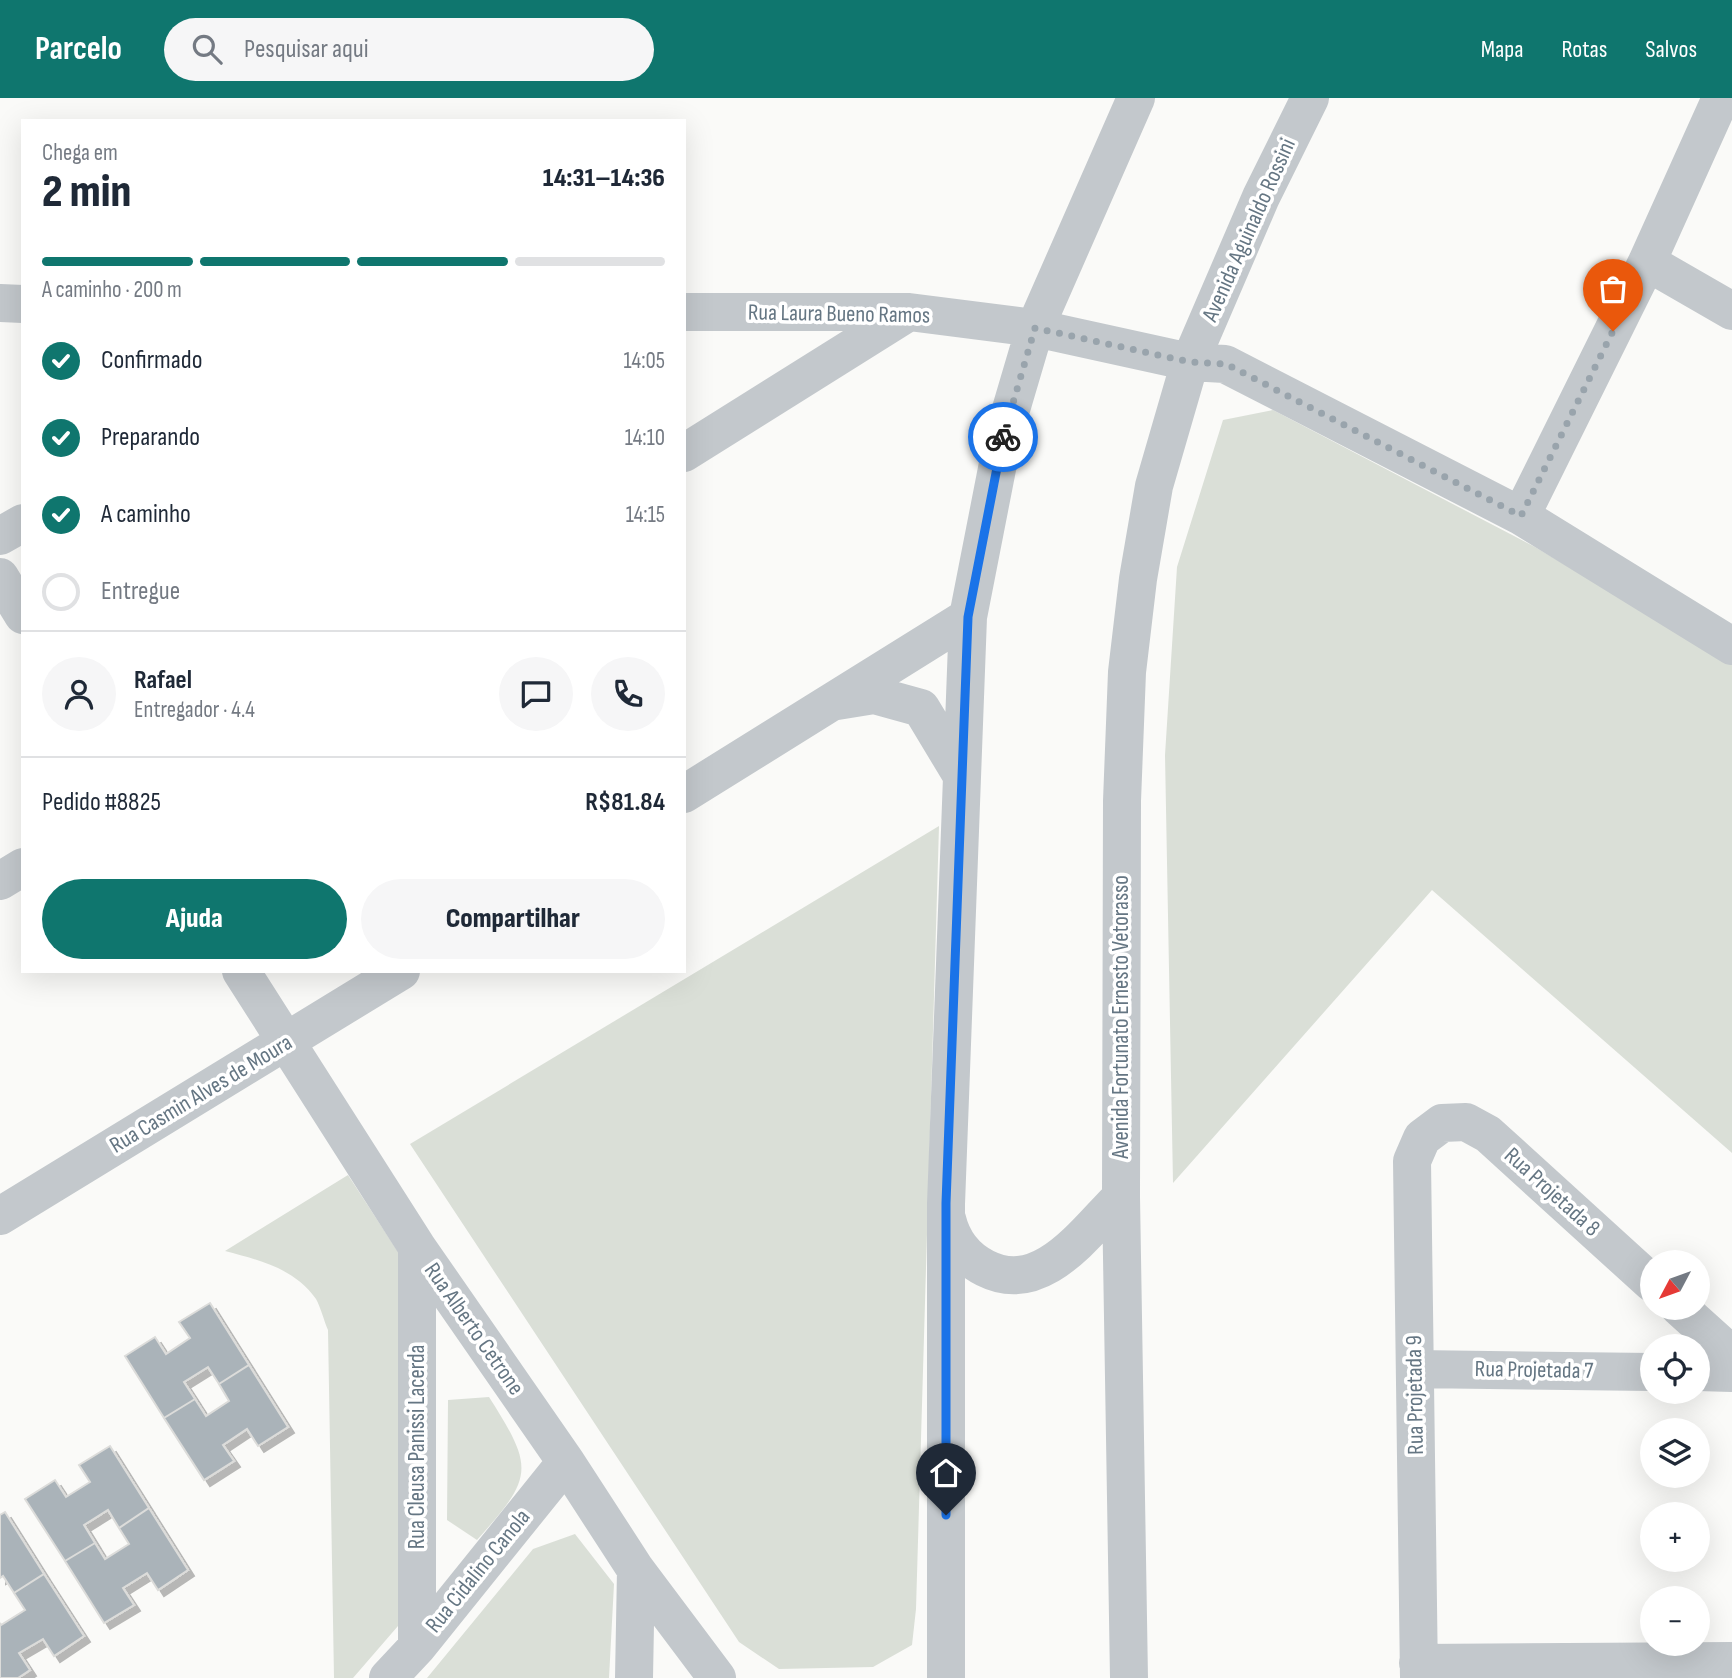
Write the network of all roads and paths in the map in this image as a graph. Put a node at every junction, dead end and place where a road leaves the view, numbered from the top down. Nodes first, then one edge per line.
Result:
1 (1136, 98) edge
2 (1310, 98) edge
3 (1721, 98) edge
4 (1647, 262) junction
5 (0, 303) edge
6 (21, 304) edge
7 (1732, 311) edge
8 (686, 312) edge
9 (909, 312) junction
10 (1035, 328) junction
11 (1190, 362) junction
12 (686, 452) edge
13 (1521, 516) junction
14 (21, 524) edge
15 (0, 536) edge
16 (0, 577) edge
17 (21, 612) edge
18 (968, 617) junction
19 (1732, 646) edge
20 (832, 702) junction
21 (962, 776) junction
22 (686, 793) edge
23 (21, 868) edge
24 (0, 881) edge
25 (243, 973) edge
26 (398, 973) edge
27 (286, 1043) junction
28 (1442, 1123) joint
29 (1121, 1197) junction
30 (0, 1216) edge
31 (946, 1217) junction
32 (418, 1247) junction
33 (1640, 1272) edge
34 (1693, 1320) edge
35 (1732, 1355) edge
36 (1415, 1369) junction
37 (1640, 1372) edge
38 (1710, 1372) edge
39 (1732, 1373) edge
40 (566, 1462) junction
41 (636, 1570) junction
42 (417, 1647) junction
43 (1732, 1661) edge
44 (1418, 1670) edge
45 (388, 1678) edge
46 (634, 1678) edge
47 (717, 1678) edge
48 (946, 1678) edge
49 (1129, 1678) edge

1 - 10 street
2 - 11 street, Avenida Aguinaldo Rossini
3 - 4 street
4 - 7 street
4 - 13 street
5 - 6 street
8 - 9 street, Rua Laura Bueno Ramos
9 - 10 street, Rua Laura Bueno Ramos
9 - 12 street
10 - 11 street, Rua Laura Bueno Ramos
10 - 18 street
11 - 13 street, Rua Laura Bueno Ramos
11 - 29 street, Avenida Fortunato Ernesto Vetorasso
13 - 19 street, Rua Laura Bueno Ramos
14 - 15 street
16 - 17 street
18 - 20 street
18 - 21 street
20 - 21 street
20 - 22 street
21 - 31 street
23 - 24 street
25 - 27 street, Rua Alberto Cetrone
26 - 27 street, Rua Casmin Alves de Moura
27 - 30 street, Rua Casmin Alves de Moura
27 - 32 street, Rua Alberto Cetrone
28 - 33 street, Rua Projetada 8
28 - 36 street, Rua Projetada 9
29 - 31 street
29 - 49 street, Avenida Fortunato Ernesto Vetorasso
31 - 48 street
32 - 40 street, Rua Alberto Cetrone
32 - 42 street, Rua Cleusa Panissi Lacerda
34 - 35 street
36 - 37 street, Rua Projetada 7
36 - 44 street, Rua Projetada 9
38 - 39 street
40 - 41 street, Rua Alberto Cetrone
40 - 42 street, Rua Cidalino Canola
41 - 46 street
41 - 47 street, Rua Alberto Cetrone
42 - 45 street, Rua Cidalino Canola
43 - 44 street

